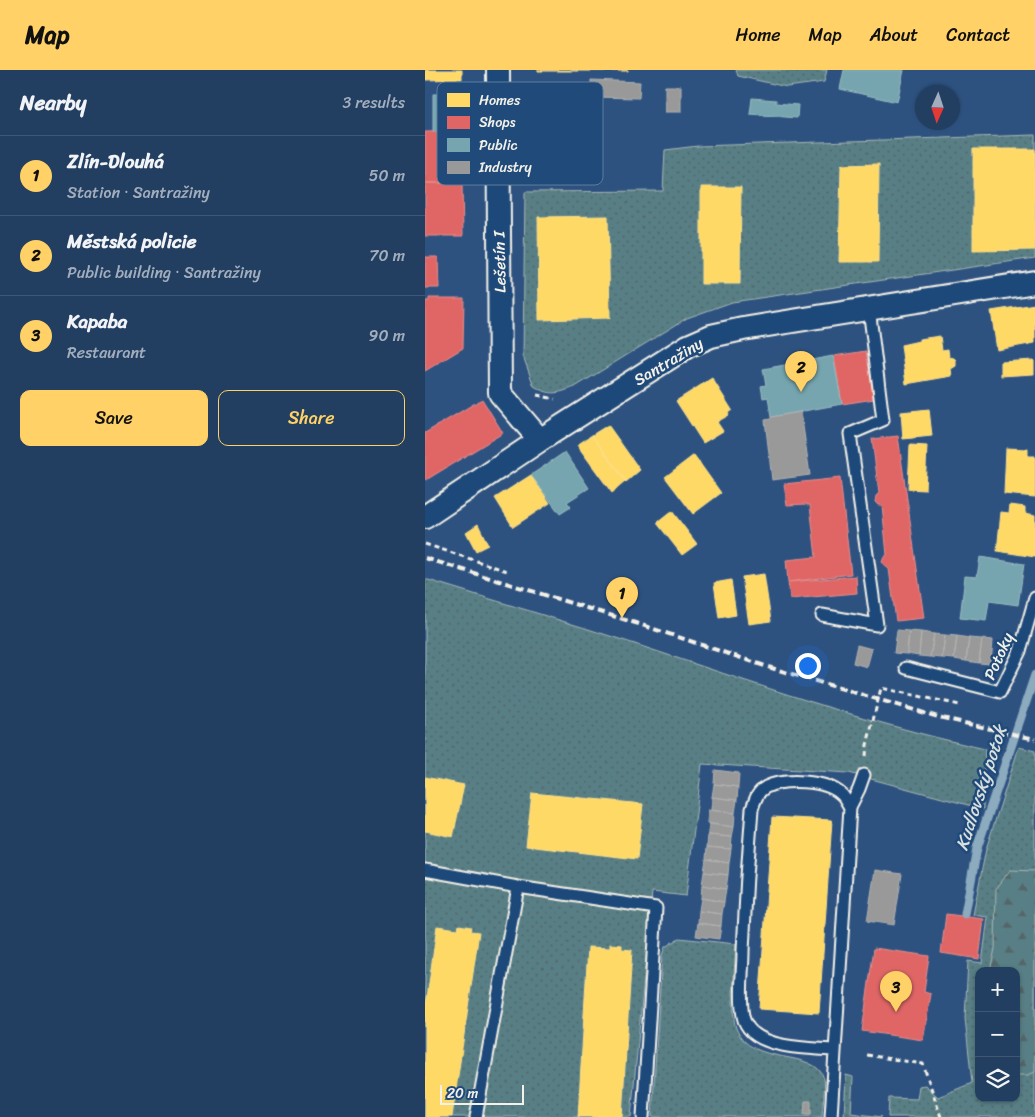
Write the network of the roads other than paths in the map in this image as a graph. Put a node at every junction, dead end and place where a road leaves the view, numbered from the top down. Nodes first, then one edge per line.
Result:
1 (499, 185) edge
2 (1035, 282) edge
3 (869, 308) junction
4 (540, 440) junction
5 (425, 517) edge
6 (1035, 598) edge
7 (822, 615) dead end
8 (906, 668) dead end
9 (864, 775) dead end
10 (850, 807) junction
11 (425, 870) edge
12 (518, 887) junction
13 (834, 1050) junction
14 (476, 1117) edge
15 (643, 1117) edge
16 (831, 1117) edge

1 - 4 street, Lešetín I
2 - 3 street, Santražiny
3 - 4 street, Santražiny
3 - 7 lane
4 - 5 street, Santražiny
6 - 8 lane, Potoky
9 - 10 lane
10 - 13 lane
10 - 13 lane
11 - 12 lane
12 - 14 lane
12 - 15 lane
13 - 16 lane

